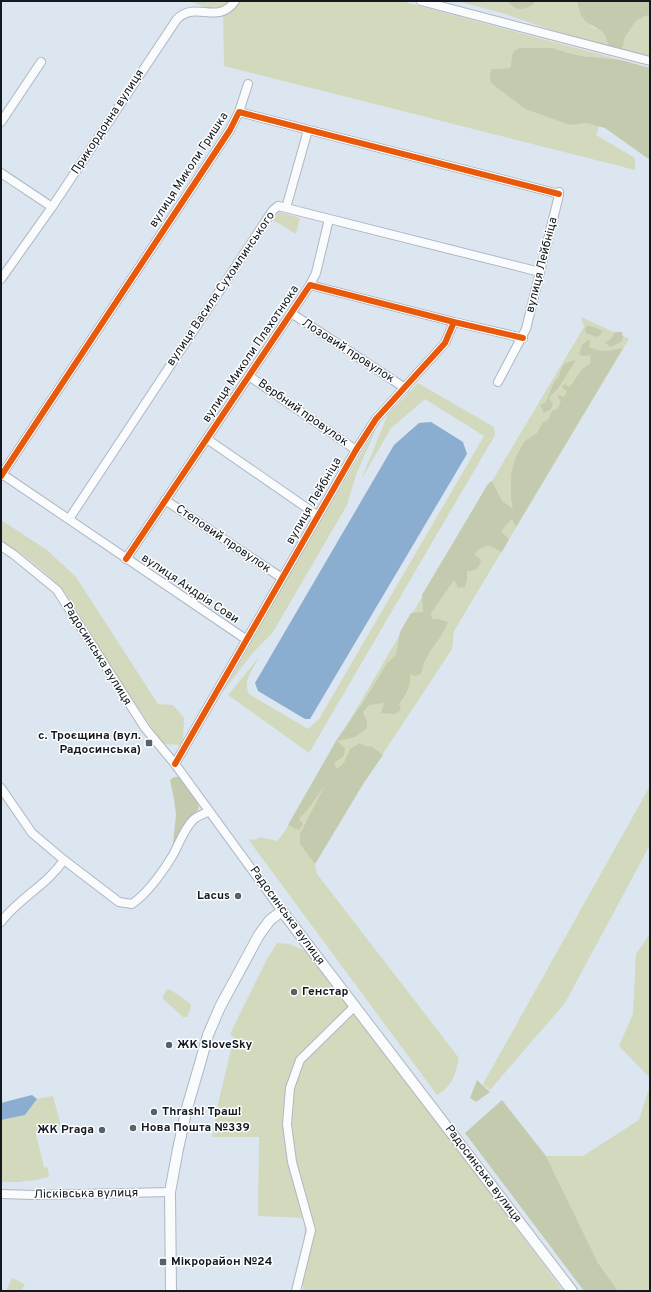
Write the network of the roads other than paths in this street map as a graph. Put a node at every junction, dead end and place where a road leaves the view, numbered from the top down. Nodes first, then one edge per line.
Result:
1 (235, 1) edge
2 (421, 1) edge
3 (650, 61) edge
4 (41, 62) dead end
5 (248, 84) dead end
6 (240, 112) junction
7 (1, 122) edge
8 (308, 130) junction
9 (1, 173) edge
10 (559, 192) joint
11 (52, 207) junction
12 (286, 208) junction
13 (329, 219) junction
14 (540, 272) junction
15 (1, 279) edge
16 (310, 285) junction
17 (291, 314) junction
18 (454, 322) junction
19 (523, 338) junction
20 (249, 376) junction
21 (498, 382) dead end
22 (405, 388) junction
23 (207, 439) junction
24 (356, 450) junction
25 (2, 475) edge
26 (165, 500) junction
27 (317, 515) junction
28 (69, 519) junction
29 (1, 546) edge
30 (126, 559) junction
31 (282, 578) junction
32 (247, 640) junction
33 (175, 764) junction
34 (1, 788) edge
35 (209, 811) junction
36 (64, 860) junction
37 (282, 911) junction
38 (1, 922) edge
39 (354, 1007) junction
40 (170, 1192) junction
41 (1, 1194) edge
42 (171, 1291) edge
43 (296, 1291) edge
44 (572, 1291) edge

1 - 11 street, Прикордонна вулиця
2 - 3 street
4 - 7 street
5 - 6 street
6 - 8 street, вулиця Миколи Гришка
6 - 25 street, вулиця Миколи Гришка
8 - 10 street, вулиця Миколи Гришка
8 - 12 street
9 - 11 street
10 - 14 street, вулиця Лейбніца
11 - 15 street, Прикордонна вулиця
12 - 13 street, вулиця Василя Сухомлинського
12 - 28 street, вулиця Василя Сухомлинського
13 - 14 street, вулиця Василя Сухомлинського
13 - 16 street, вулиця Миколи Плахотнюка
14 - 19 street, вулиця Лейбніца
16 - 17 street, вулиця Миколи Плахотнюка
16 - 18 street, вулиця Миколи Плахотнюка
17 - 20 street, вулиця Миколи Плахотнюка
17 - 22 street, Лозовий провулок
18 - 19 street
18 - 22 street, вулиця Лейбніца
19 - 21 street, вулиця Лейбніца
20 - 23 street, вулиця Миколи Плахотнюка
20 - 24 street, Вербний провулок
22 - 24 street, вулиця Лейбніца
23 - 26 street, вулиця Миколи Плахотнюка
23 - 27 street
24 - 27 street, вулиця Лейбніца
25 - 28 street, вулиця Андрія Сови
26 - 30 street, вулиця Миколи Плахотнюка
26 - 31 street, Степовий провулок
27 - 31 street, вулиця Лейбніца
28 - 30 street, вулиця Андрія Сови
29 - 33 street, Радосинська вулиця
30 - 32 street, вулиця Андрія Сови
31 - 32 street, вулиця Лейбніца
32 - 33 street, вулиця Лейбніца
33 - 35 street, Радосинська вулиця
34 - 36 street
35 - 36 street
35 - 37 street, Радосинська вулиця
36 - 38 street
37 - 39 main road, Радосинська вулиця
37 - 40 main road
39 - 43 street
39 - 44 main road, Радосинська вулиця
40 - 41 street, Лісківська вулиця
40 - 42 main road

